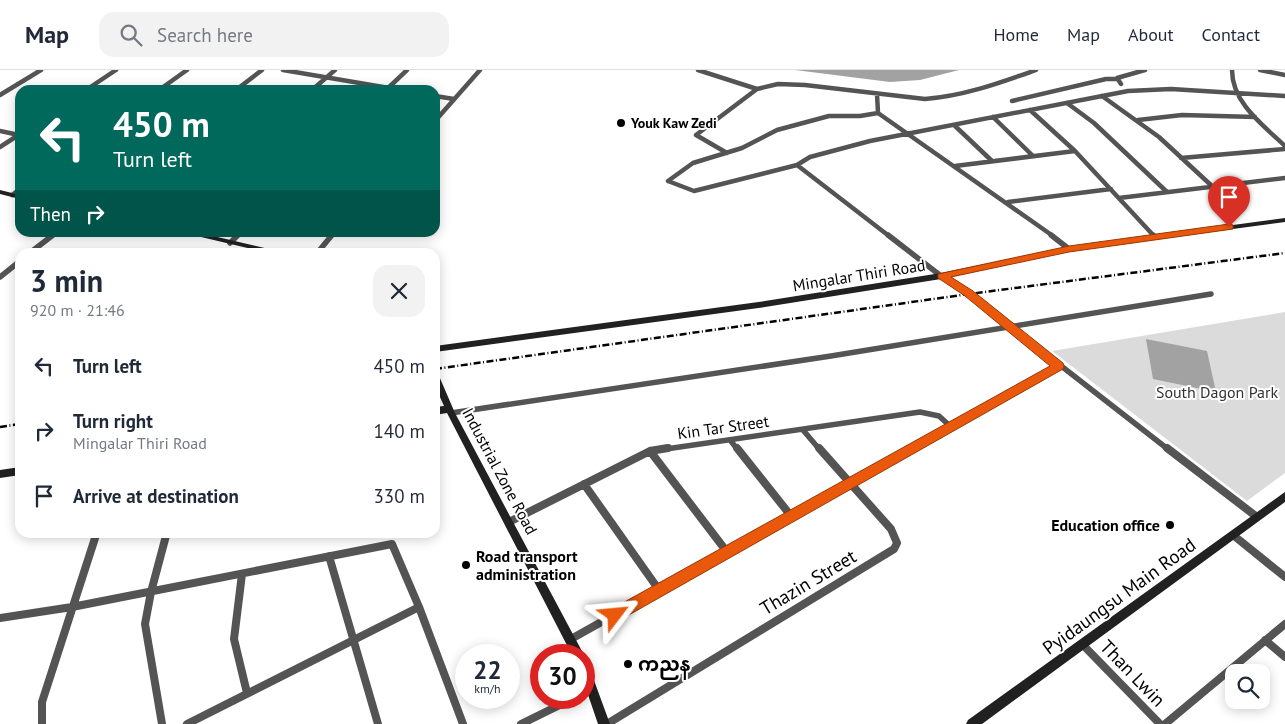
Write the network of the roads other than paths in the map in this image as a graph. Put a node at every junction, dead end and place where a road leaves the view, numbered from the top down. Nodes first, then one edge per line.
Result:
1 (41, 70) edge
2 (116, 70) edge
3 (187, 70) edge
4 (262, 70) edge
5 (283, 70) edge
6 (335, 70) edge
7 (407, 70) edge
8 (480, 70) edge
9 (698, 70) edge
10 (1036, 70) edge
11 (1145, 70) edge
12 (1232, 70) edge
13 (1260, 70) edge
14 (1285, 75) edge
15 (326, 78) junction
16 (1117, 79) junction
17 (1121, 84) dead end
18 (16, 85) edge
19 (94, 85) edge
20 (166, 85) edge
21 (242, 85) edge
22 (318, 85) edge
23 (365, 85) edge
24 (391, 85) edge
25 (15, 86) edge
26 (757, 90) junction
27 (1236, 92) junction
28 (877, 94) junction
29 (0, 95) edge
30 (1102, 96) junction
31 (1285, 96) edge
32 (440, 97) edge
33 (454, 100) junction
34 (1012, 100) dead end
35 (1066, 103) junction
36 (1030, 110) junction
37 (878, 113) junction
38 (440, 115) edge
39 (993, 117) junction
40 (1255, 117) junction
41 (1138, 120) junction
42 (954, 125) junction
43 (0, 131) edge
44 (15, 133) edge
45 (906, 135) junction
46 (15, 137) edge
47 (0, 147) edge
48 (1285, 148) edge
49 (1075, 152) junction
50 (727, 153) junction
51 (1033, 156) junction
52 (1182, 158) junction
53 (992, 161) junction
54 (797, 164) junction
55 (954, 166) junction
56 (1285, 178) edge
57 (1213, 187) junction
58 (1111, 189) junction
59 (0, 192) edge
60 (1168, 192) junction
61 (15, 193) edge
62 (12, 195) junction
63 (15, 196) edge
64 (1119, 198) junction
65 (1008, 202) junction
66 (1285, 220) edge
67 (50, 237) edge
68 (204, 237) edge
69 (236, 237) edge
70 (332, 237) edge
71 (1155, 237) junction
72 (230, 243) junction
73 (36, 248) edge
74 (254, 248) edge
75 (322, 248) edge
76 (1069, 249) junction
77 (15, 265) edge
78 (941, 276) junction
79 (0, 277) edge
80 (1211, 294) dead end
81 (1011, 329) junction
82 (440, 347) edge
83 (1059, 366) junction
84 (440, 388) edge
85 (440, 411) edge
86 (450, 411) junction
87 (951, 427) junction
88 (803, 430) junction
89 (730, 440) junction
90 (650, 451) junction
91 (15, 472) edge
92 (0, 474) edge
93 (850, 483) junction
94 (584, 484) junction
95 (1285, 496) edge
96 (791, 516) junction
97 (1257, 517) junction
98 (509, 522) junction
99 (1233, 535) junction
100 (95, 538) edge
101 (165, 538) edge
102 (727, 552) junction
103 (329, 556) junction
104 (242, 574) junction
105 (1285, 577) edge
106 (659, 590) junction
107 (151, 592) junction
108 (72, 607) junction
109 (419, 607) junction
110 (0, 618) edge
111 (1285, 624) edge
112 (571, 639) junction
113 (354, 640) junction
114 (1265, 640) junction
115 (573, 644) edge
116 (1082, 644) junction
117 (1285, 657) edge
118 (248, 693) junction
119 (595, 704) edge
120 (552, 709) edge
121 (42, 724) edge
122 (162, 724) edge
123 (187, 724) edge
124 (378, 724) edge
125 (463, 724) edge
126 (521, 724) edge
127 (605, 724) edge
128 (972, 724) edge
129 (1160, 724) edge
130 (1164, 724) edge

1 - 18 street
2 - 19 street
3 - 20 street
4 - 21 street
5 - 15 street
6 - 15 street
7 - 24 street
8 - 33 street
9 - 26 street
10 - 28 street
11 - 16 street
12 - 27 street
13 - 14 street
15 - 22 street
15 - 23 street
16 - 17 street
16 - 34 street
25 - 29 street
26 - 28 street
26 - 50 street
27 - 30 street
27 - 31 street
27 - 40 street
28 - 37 street
30 - 35 street
30 - 41 street
32 - 33 street
33 - 38 street
35 - 36 street
35 - 60 street
36 - 39 street
36 - 49 street
37 - 45 street
37 - 50 street
39 - 42 street
39 - 51 street
40 - 41 street
40 - 48 street
41 - 52 street
42 - 45 street
42 - 53 street
43 - 44 street
45 - 54 street
45 - 55 street
46 - 47 street
48 - 52 street
49 - 51 street
49 - 58 street
50 - 54 street
51 - 53 street
52 - 57 street
53 - 55 street
54 - 78 street
55 - 65 street
56 - 57 street
57 - 60 street
58 - 64 street
58 - 65 street
59 - 62 street
60 - 64 street
61 - 62 street
62 - 63 street
64 - 71 street
65 - 76 street
66 - 71 street, Mingalar Thiri Road
67 - 73 street
68 - 72 street
69 - 72 street
70 - 75 street
71 - 76 street, Mingalar Thiri Road
72 - 74 street
76 - 78 street, Mingalar Thiri Road
77 - 79 street
78 - 81 street
78 - 82 street, Mingalar Thiri Road
80 - 81 street
81 - 83 street
81 - 86 street
83 - 87 street
83 - 97 street
84 - 86 street, Industrial Zone Road
85 - 86 street, Industrial Zone Road
86 - 98 street, Industrial Zone Road
87 - 88 street, Kin Tar Street
87 - 93 street
88 - 89 street, Kin Tar Street
88 - 93 street, Thazin Street
89 - 90 street, Kin Tar Street
89 - 96 street
90 - 94 street, Kin Tar Street
90 - 102 street
91 - 92 street
93 - 96 street
93 - 127 street, Thazin Street
94 - 98 street, Kin Tar Street
94 - 106 street
95 - 97 street, Pyidaungsu Main Road
96 - 102 street
97 - 99 street, Pyidaungsu Main Road
98 - 112 street, Industrial Zone Road
99 - 105 street
99 - 116 street, Pyidaungsu Main Road
100 - 108 street
101 - 107 street
102 - 106 street
103 - 104 street
103 - 109 street
103 - 113 street
104 - 107 street
104 - 118 street
106 - 112 street
107 - 108 street
107 - 122 street
108 - 110 street
108 - 121 street
109 - 113 street
109 - 125 street
111 - 114 street
112 - 115 street, Industrial Zone Road
113 - 118 street
113 - 124 street
114 - 117 street
114 - 130 street
116 - 128 street, Pyidaungsu Main Road
116 - 129 street, Than Lwin
118 - 123 street
119 - 127 street
120 - 126 street

